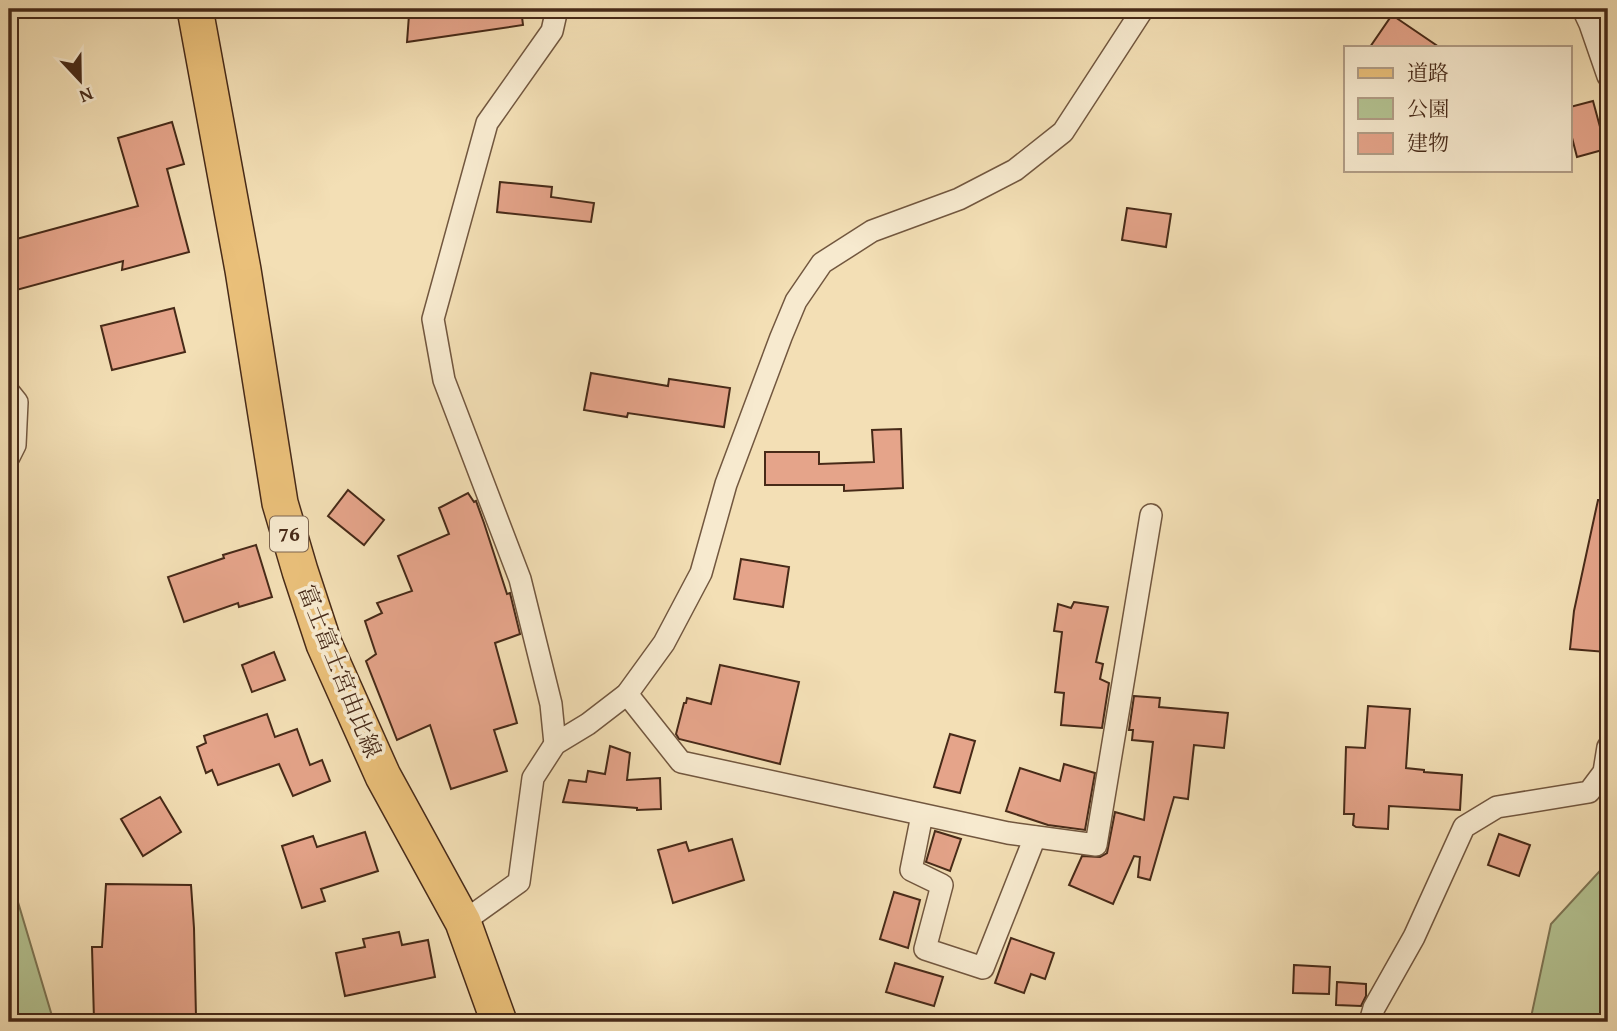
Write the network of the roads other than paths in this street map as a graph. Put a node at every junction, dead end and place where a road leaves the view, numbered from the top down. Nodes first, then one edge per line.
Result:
1 (195, 9) edge
2 (557, 9) edge
3 (1143, 9) edge
4 (1583, 9) edge
5 (1608, 76) edge
6 (9, 392) edge
7 (9, 457) edge
8 (1151, 514) dead end
9 (627, 694) junction
10 (555, 744) junction
11 (1608, 747) edge
12 (922, 815) junction
13 (1035, 837) junction
14 (463, 922) junction
15 (499, 1022) edge
16 (1370, 1022) edge

1 - 14 main road, 富士富士宮由比線 / 76
2 - 10 street
3 - 9 street
4 - 5 street
6 - 7 street
8 - 13 street
9 - 10 street
9 - 12 street
10 - 14 street
11 - 16 street
12 - 13 street
12 - 13 street
14 - 15 main road, 富士富士宮由比線 / 76

